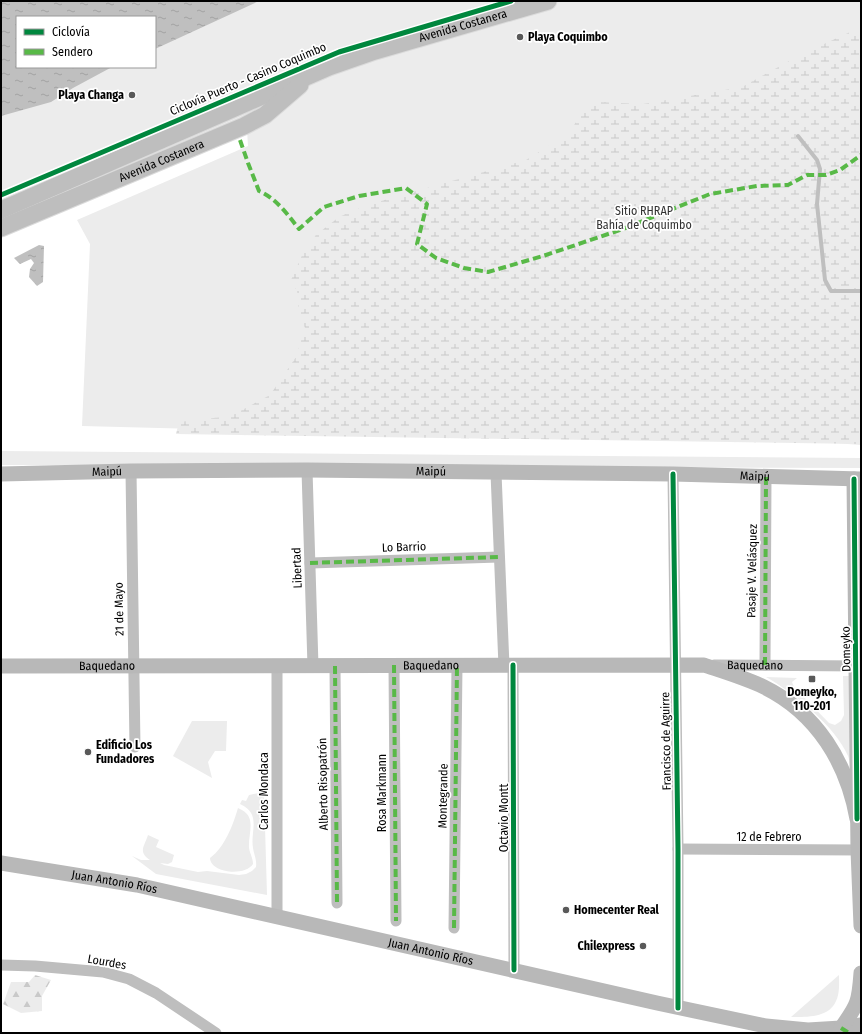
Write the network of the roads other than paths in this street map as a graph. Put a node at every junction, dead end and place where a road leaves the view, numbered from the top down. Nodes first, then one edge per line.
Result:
1 (548, 1) edge
2 (310, 76) junction
3 (1, 210) edge
4 (1, 228) edge
5 (308, 470) junction
6 (131, 471) junction
7 (496, 473) junction
8 (1, 474) edge
9 (673, 474) junction
10 (766, 477) junction
11 (858, 479) edge
12 (499, 557) junction
13 (310, 563) junction
14 (394, 665) junction
15 (457, 665) junction
16 (508, 665) junction
17 (675, 665) junction
18 (704, 665) junction
19 (765, 665) junction
20 (1, 666) edge
21 (133, 666) junction
22 (276, 666) junction
23 (313, 666) junction
24 (335, 666) junction
25 (859, 666) edge
26 (134, 747) dead end
27 (857, 819) junction
28 (678, 849) junction
29 (859, 850) edge
30 (1, 863) edge
31 (337, 903) dead end
32 (277, 916) junction
33 (396, 921) dead end
34 (861, 926) edge
35 (454, 928) dead end
36 (1, 965) edge
37 (514, 970) junction
38 (861, 973) edge
39 (678, 1008) junction
40 (861, 1025) edge
41 (845, 1030) edge
42 (216, 1033) edge

1 - 2 main road, Avenida Costanera
2 - 3 main road, Avenida Costanera
2 - 4 main road, Avenida Costanera
5 - 6 main road, Maipú
5 - 7 main road, Maipú
5 - 13 street, Libertad
6 - 8 main road, Maipú
6 - 21 street, 21 de Mayo
7 - 9 main road, Maipú
7 - 12 street
9 - 10 main road, Maipú
9 - 17 street, Francisco de Aguirre
10 - 11 main road, Maipú
10 - 19 street, Pasaje V. Velásquez
11 - 25 main road, Domeyko
12 - 13 street, Lo Barrio
12 - 16 street
13 - 23 street, Libertad
14 - 15 main road, Baquedano
14 - 24 main road, Baquedano
14 - 33 street, Rosa Markmann
15 - 16 main road, Baquedano
15 - 35 street, Montegrande
16 - 17 main road, Baquedano
16 - 37 street, Octavio Montt
17 - 18 main road, Baquedano
17 - 28 street, Francisco de Aguirre
18 - 19 street, Baquedano
18 - 27 main road, Domeyko
19 - 25 street, Baquedano
20 - 21 main road, Baquedano
21 - 22 main road, Baquedano
21 - 26 street, 21 de Mayo
22 - 23 main road, Baquedano
22 - 32 street, Carlos Mondaca
23 - 24 main road, Baquedano
24 - 31 street, Alberto Risopatrón
25 - 27 main road, Domeyko
27 - 29 main road, Domeyko
28 - 29 street, 12 de Febrero
28 - 39 street, Francisco de Aguirre
29 - 34 main road, Domeyko
30 - 32 main road, Juan Antonio Ríos
32 - 37 main road, Juan Antonio Ríos
36 - 42 street, Lourdes
37 - 39 main road, Juan Antonio Ríos
38 - 41 main road
39 - 41 main road, Juan Antonio Ríos
40 - 41 main road, Juan Antonio Ríos

